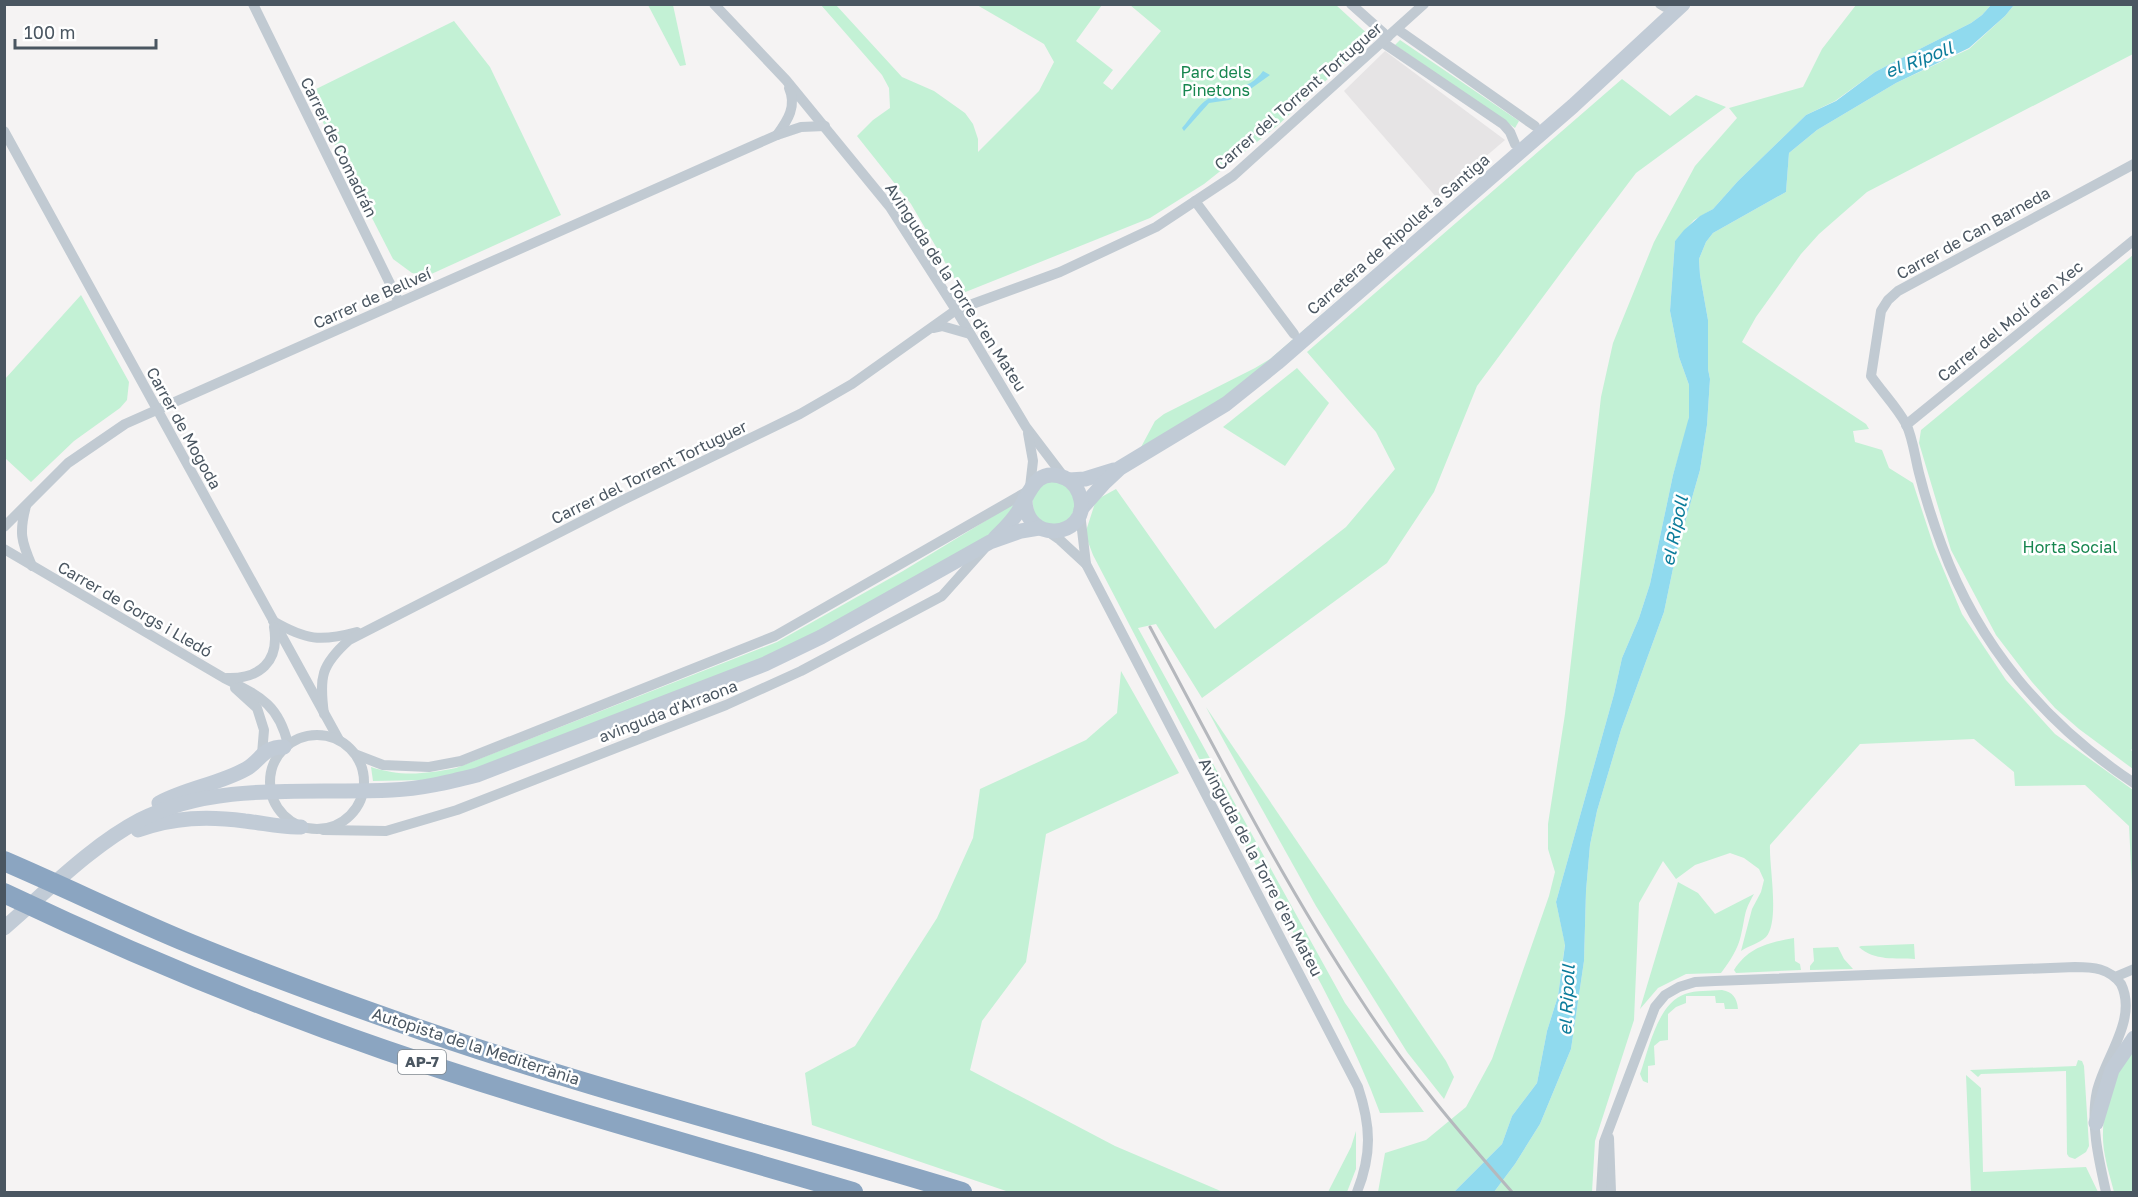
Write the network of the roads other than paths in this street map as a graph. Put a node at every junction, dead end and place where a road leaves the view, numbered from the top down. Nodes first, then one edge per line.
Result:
1 (253, 4) edge
2 (714, 4) edge
3 (1350, 4) edge
4 (1424, 4) edge
5 (1683, 4) edge
6 (1389, 36) junction
7 (786, 80) junction
8 (825, 126) junction
9 (1535, 126) dead end
10 (4, 131) edge
11 (777, 135) junction
12 (1515, 144) dead end
13 (2133, 164) edge
14 (1195, 201) junction
15 (2133, 240) edge
16 (399, 302) junction
17 (956, 310) junction
18 (930, 328) junction
19 (970, 334) junction
20 (1294, 334) dead end
21 (156, 408) junction
22 (1906, 425) junction
23 (1026, 427) junction
24 (1120, 468) junction
25 (1067, 479) junction
26 (1028, 492) junction
27 (27, 503) junction
28 (1080, 511) junction
29 (4, 527) edge
30 (1043, 530) junction
31 (990, 542) junction
32 (4, 549) edge
33 (1086, 564) junction
34 (32, 566) junction
35 (273, 621) junction
36 (372, 628) junction
37 (224, 678) junction
38 (324, 714) junction
39 (339, 740) junction
40 (286, 746) junction
41 (262, 754) junction
42 (357, 756) junction
43 (2133, 783) edge
44 (301, 827) junction
45 (123, 830) junction
46 (323, 830) junction
47 (95, 850) junction
48 (4, 861) edge
49 (4, 893) edge
50 (4, 928) edge
51 (2133, 969) edge
52 (2115, 977) junction
53 (2133, 1038) edge
54 (1615, 1112) junction
55 (2096, 1123) junction
56 (852, 1192) edge
57 (962, 1192) edge
58 (1357, 1192) edge
59 (1601, 1192) edge
60 (1611, 1192) edge
61 (2106, 1192) edge

1 - 16 street, Carrer de Comadrán
2 - 7 street, Avinguda de la Torre d'en Mateu
3 - 6 street
4 - 6 street, Carrer del Torrent Tortuguer
5 - 24 main road, Carretera de Ripollet a Santiga
6 - 9 street
6 - 12 street
6 - 14 street, Carrer del Torrent Tortuguer
7 - 8 street, Avinguda de la Torre d'en Mateu
7 - 11 street
8 - 11 street, Carrer de Bellveí
8 - 17 street, Avinguda de la Torre d'en Mateu
10 - 21 street, Carrer de Mogoda
11 - 16 street, Carrer de Bellveí
13 - 22 street, Carrer de Can Barneda
14 - 17 street, Carrer del Torrent Tortuguer
14 - 20 street
15 - 22 street, Carrer del Molí d'en Xec
16 - 21 street, Carrer de Bellveí
17 - 18 street, Carrer del Torrent Tortuguer
17 - 19 street, Avinguda de la Torre d'en Mateu
18 - 19 street
18 - 36 street, Carrer del Torrent Tortuguer
19 - 23 street, Avinguda de la Torre d'en Mateu
21 - 27 street, Carrer de Bellveí
21 - 35 street, Carrer de Mogoda
22 - 43 street
23 - 25 street, Avinguda de la Torre d'en Mateu
23 - 26 street, Avinguda de la Torre d'en Mateu
24 - 25 main road
24 - 28 main road
25 - 26 main road
25 - 28 main road
26 - 30 main road
26 - 31 main road
26 - 42 street, avinguda d'Arraona
27 - 29 street, Carrer de Bellveí
27 - 34 street, Carrer de Gorgs i Lledó
28 - 30 main road
28 - 33 street, Avinguda de la Torre d'en Mateu
30 - 31 main road
30 - 33 street, Avinguda de la Torre d'en Mateu
31 - 45 main road
31 - 46 street, avinguda d'Arraona
32 - 34 street, Carrer de Gorgs i Lledó
33 - 58 street, Avinguda de la Torre d'en Mateu
34 - 37 street, Carrer de Gorgs i Lledó
35 - 36 street, Carrer del Torrent Tortuguer
35 - 37 street, Carrer de Gorgs i Lledó
35 - 38 street, Carrer de Mogoda
36 - 38 street, Carrer del Torrent Tortuguer
37 - 40 street, Carrer de Gorgs i Lledó
37 - 41 street, Carrer de Gorgs i Lledó
38 - 39 street, Carrer de Mogoda
39 - 40 street
39 - 42 street
40 - 41 main road
40 - 44 street
41 - 45 main road
42 - 46 street
44 - 46 street
44 - 47 main road
45 - 47 main road
47 - 50 main road
48 - 57 highway, Autopista de la Mediterrània / AP-7
49 - 56 highway, Autopista de la Mediterrània / AP-7
51 - 52 street
52 - 54 street
52 - 55 street
53 - 55 main road
54 - 59 street
54 - 60 street
55 - 61 street

